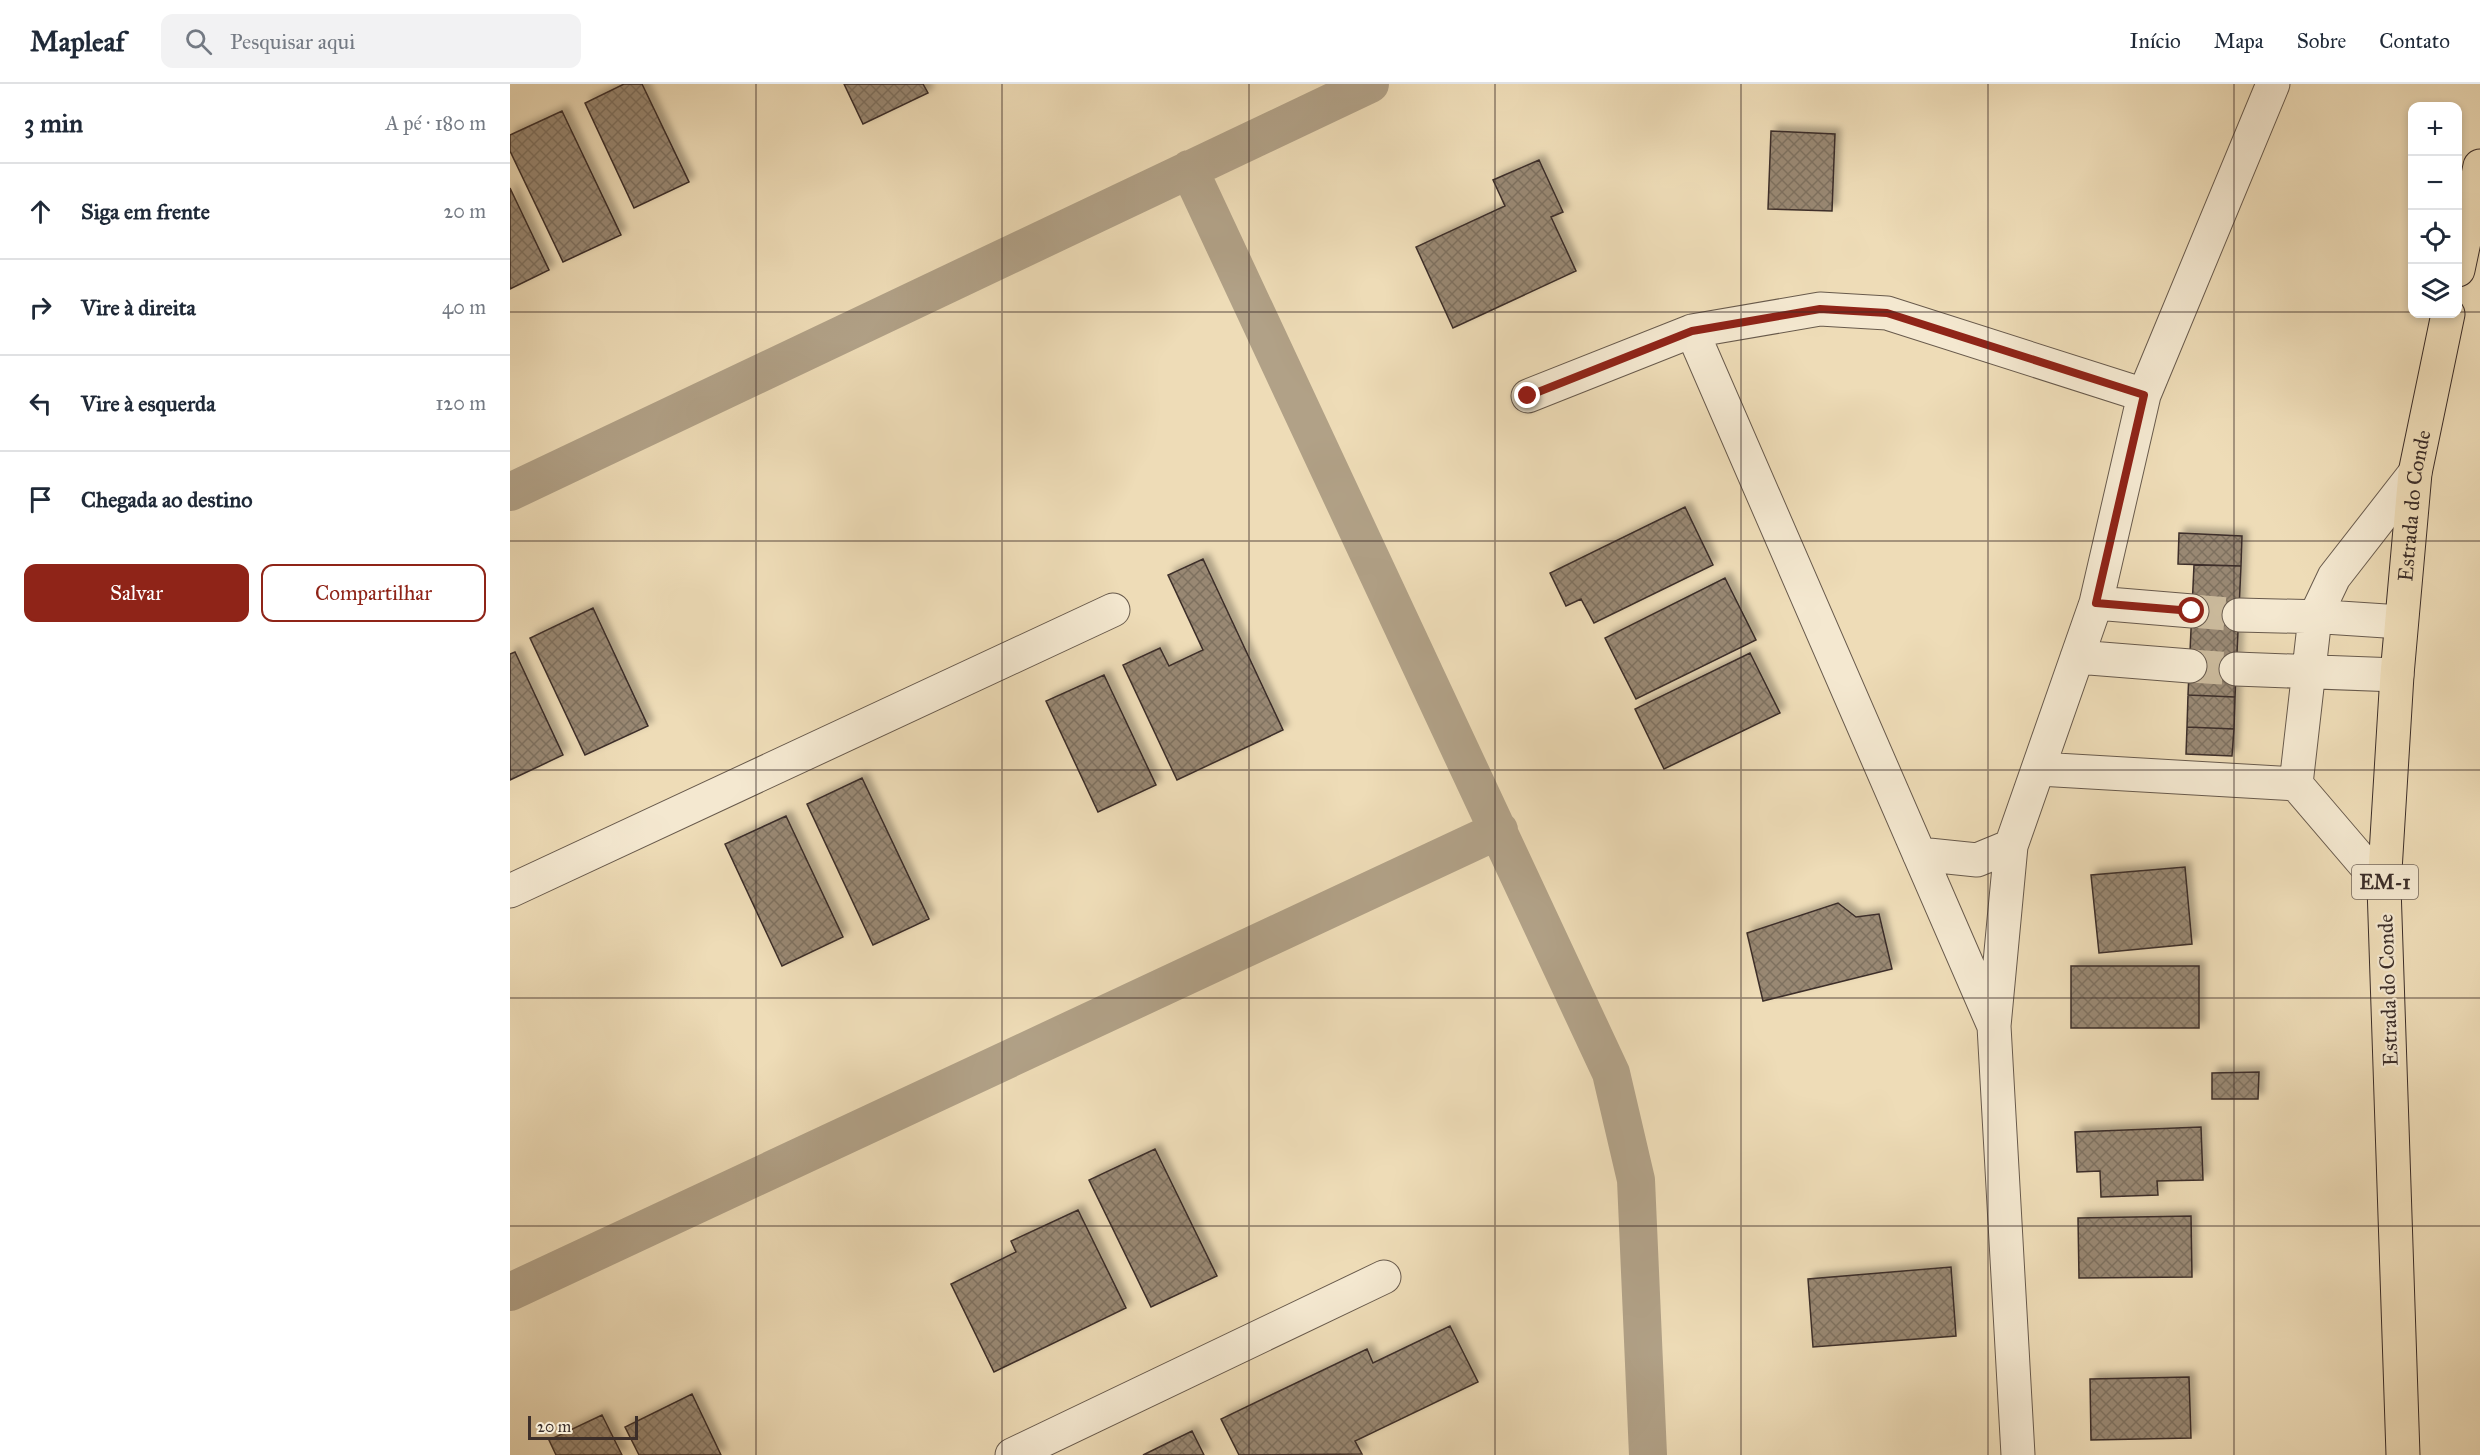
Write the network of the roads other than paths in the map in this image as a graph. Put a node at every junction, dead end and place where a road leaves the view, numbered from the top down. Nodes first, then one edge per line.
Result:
1 (2273, 84) edge
2 (2480, 166) edge
3 (2458, 264) edge
4 (2447, 318) edge
5 (1692, 331) junction
6 (2144, 395) junction
7 (1528, 396) dead end
8 (2415, 473) junction
9 (2096, 603) junction
10 (1113, 610) dead end
11 (2192, 611) tunnel mouth
12 (2239, 615) tunnel mouth
13 (2315, 617) junction
14 (2401, 622) junction
15 (2077, 657) junction
16 (2190, 666) tunnel mouth
17 (2236, 669) tunnel mouth
18 (2307, 673) junction
19 (2397, 675) junction
20 (2039, 769) junction
21 (2296, 784) junction
22 (2011, 846) junction
23 (1919, 854) junction
24 (2384, 887) junction
25 (510, 891) edge
26 (1994, 1026) junction
27 (1384, 1277) dead end
28 (1012, 1455) edge
29 (2018, 1455) edge
30 (2403, 1455) edge

1 - 6 street
2 - 3 main road
4 - 8 main road, Estrada do Conde / EM-1
5 - 6 street
5 - 7 street
5 - 23 street
6 - 9 street
8 - 13 street
8 - 14 main road, Estrada do Conde / EM-1
9 - 11 street
9 - 15 street
10 - 25 street
12 - 13 street
13 - 14 street
13 - 18 street
14 - 19 main road, Estrada do Conde / EM-1
15 - 16 street
15 - 20 street
17 - 18 street
18 - 19 street
18 - 21 street
19 - 24 main road, Estrada do Conde / EM-1
20 - 21 street
20 - 22 street
21 - 24 street
22 - 23 street
22 - 26 street
23 - 26 street
24 - 30 main road, Estrada do Conde / EM-1
26 - 29 street
27 - 28 street

